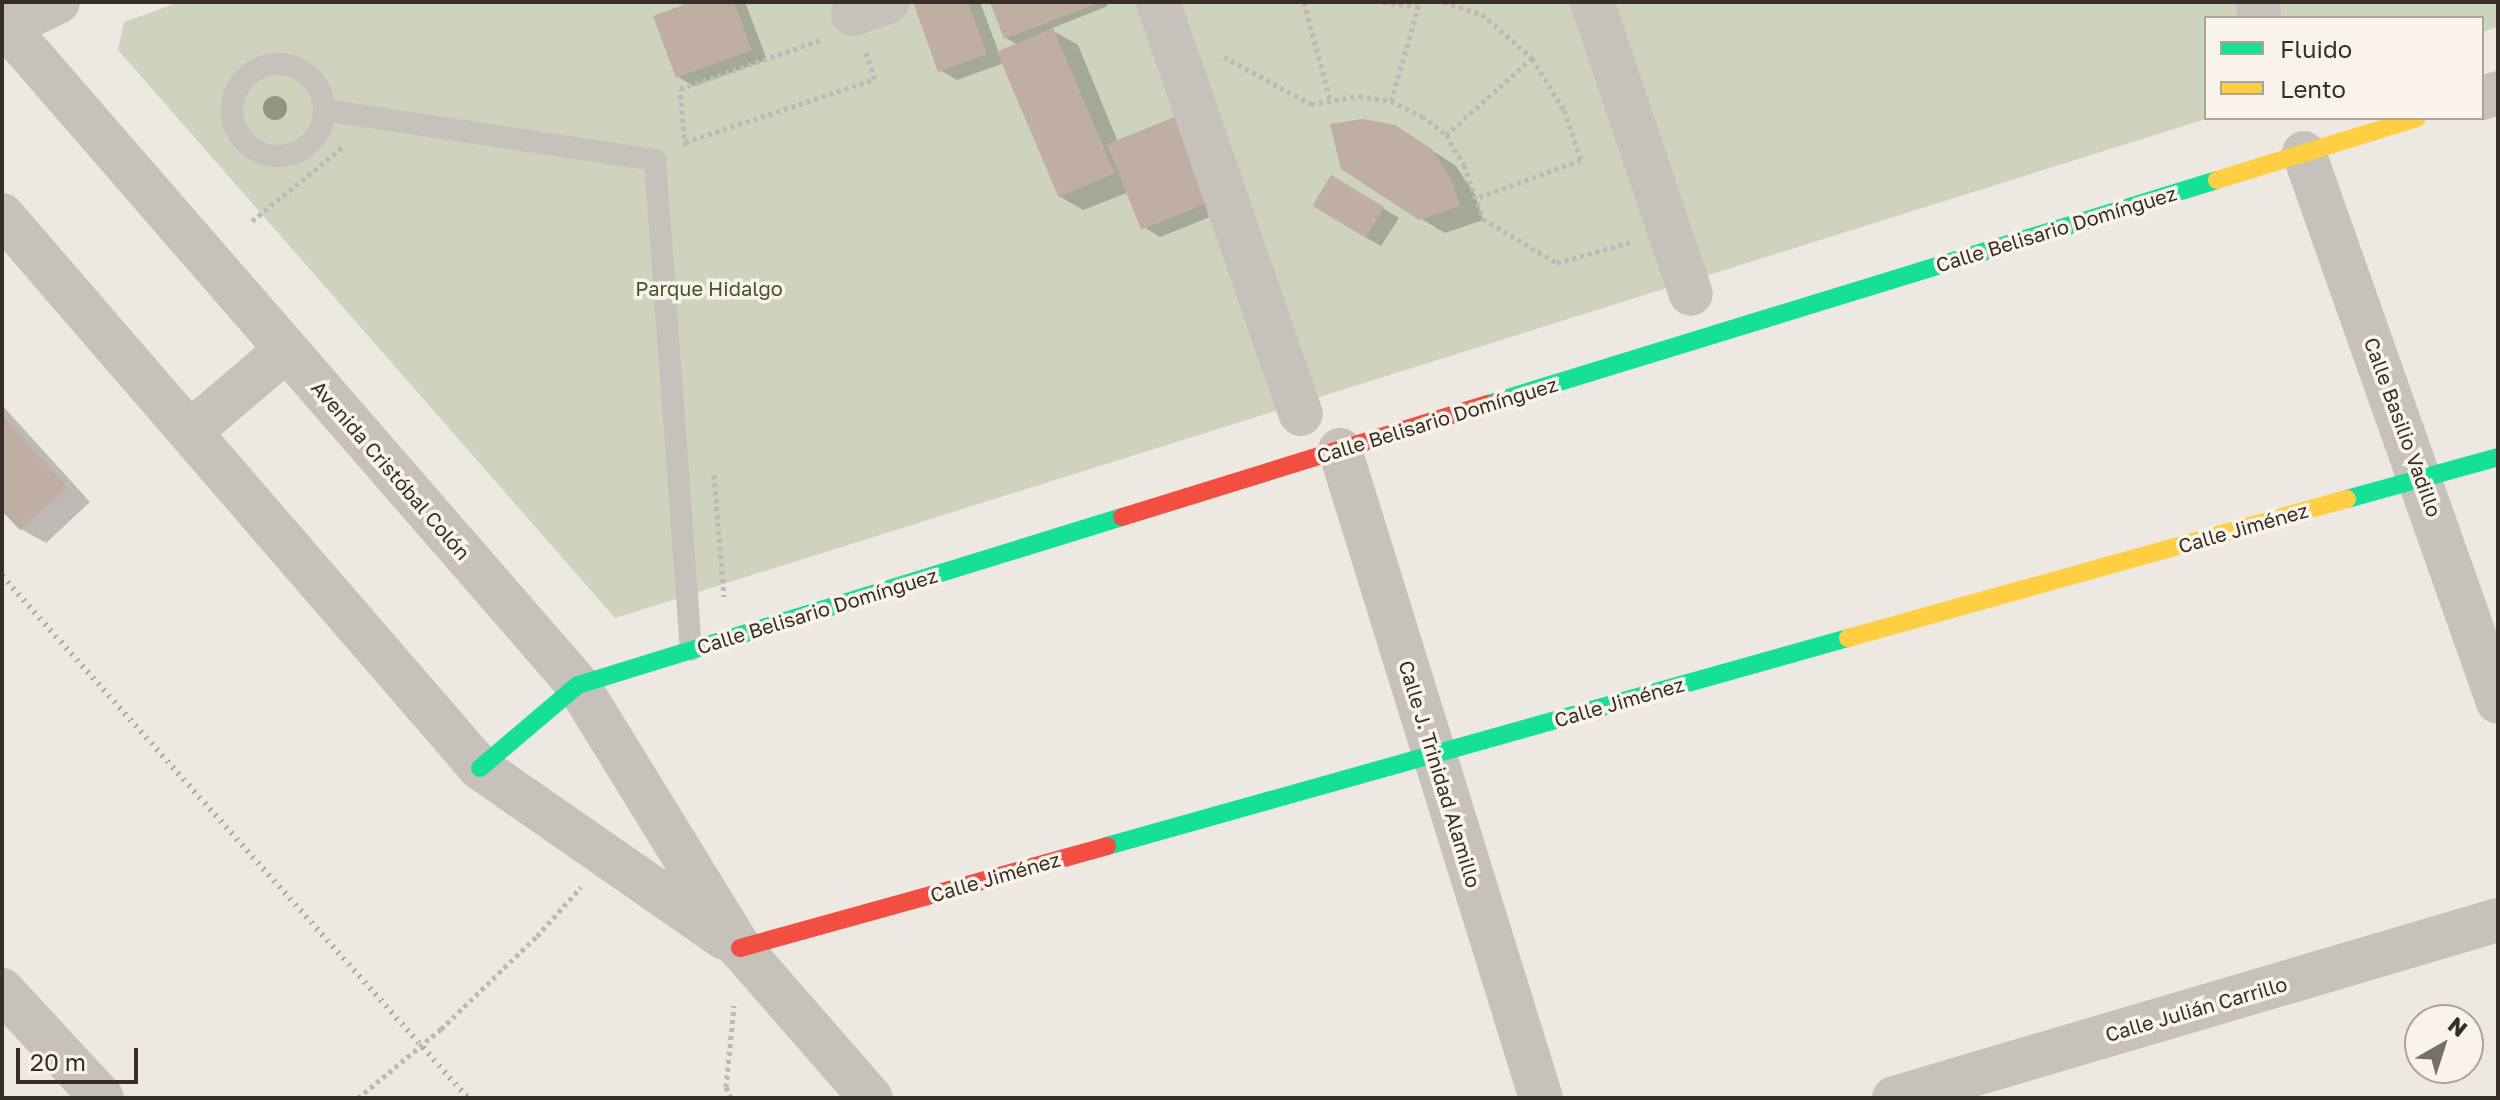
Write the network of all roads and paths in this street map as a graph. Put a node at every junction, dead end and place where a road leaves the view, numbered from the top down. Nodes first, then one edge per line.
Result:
1 (58, 2) edge
2 (1304, 2) edge
3 (1383, 2) edge
4 (1444, 2) edge
5 (1592, 2) edge
6 (1419, 5) edge
7 (1162, 14) edge
8 (856, 18) edge
9 (3, 26) edge
10 (1532, 58) junction
11 (875, 79) dead end
12 (1330, 99) junction
13 (1391, 101) junction
14 (324, 110) junction
15 (2411, 120) edge
16 (1446, 135) junction
17 (355, 137) dead end
18 (2304, 153) junction
19 (1476, 198) junction
20 (2, 215) edge
21 (252, 221) dead end
22 (1670, 231) junction
23 (1691, 294) dead end
24 (286, 350) junction
25 (1301, 414) dead end
26 (190, 432) junction
27 (1340, 450) junction
28 (2498, 457) edge
29 (2422, 478) junction
30 (691, 650) junction
31 (578, 685) junction
32 (2498, 702) edge
33 (1434, 754) junction
34 (480, 768) junction
35 (608, 856) junction
36 (2498, 920) edge
37 (740, 948) junction
38 (2, 990) edge
39 (102, 1098) edge
40 (358, 1098) edge
41 (731, 1098) edge
42 (871, 1098) edge
43 (1541, 1098) edge
44 (1894, 1098) edge

1 - 9 street
2 - 12 path
3 - 6 path
4 - 10 path
5 - 22 street
6 - 13 path
7 - 12 path
7 - 25 street
8 - 11 path
9 - 24 street, Avenida Cristóbal Colón
10 - 16 path
10 - 19 path
12 - 13 path
13 - 16 path
14 - 14 lane
14 - 30 lane
15 - 18 street, Calle Belisario Domínguez
16 - 19 path
17 - 21 path
18 - 27 street, Calle Belisario Domínguez
18 - 29 street, Calle Basilio Vadillo
19 - 22 path
20 - 26 street, Avenida Cristóbal Colón
22 - 23 street
24 - 26 street
24 - 31 street, Avenida Cristóbal Colón
26 - 34 street, Avenida Cristóbal Colón
27 - 30 street, Calle Belisario Domínguez
27 - 33 street, Calle J. Trinidad Alamillo
28 - 29 street, Calle Jiménez
29 - 32 street, Calle Basilio Vadillo
29 - 33 street, Calle Jiménez
30 - 31 street, Calle Belisario Domínguez
31 - 34 street, Calle Belisario Domínguez
31 - 37 street, Avenida Cristóbal Colón
33 - 37 street, Calle Jiménez
33 - 43 street, Calle J. Trinidad Alamillo
34 - 35 street, Avenida Cristóbal Colón
35 - 37 street, Avenida Cristóbal Colón
35 - 40 path
36 - 44 street, Calle Julián Carrillo
37 - 41 path
37 - 42 street, Avenida Cristóbal Colón
38 - 39 street

